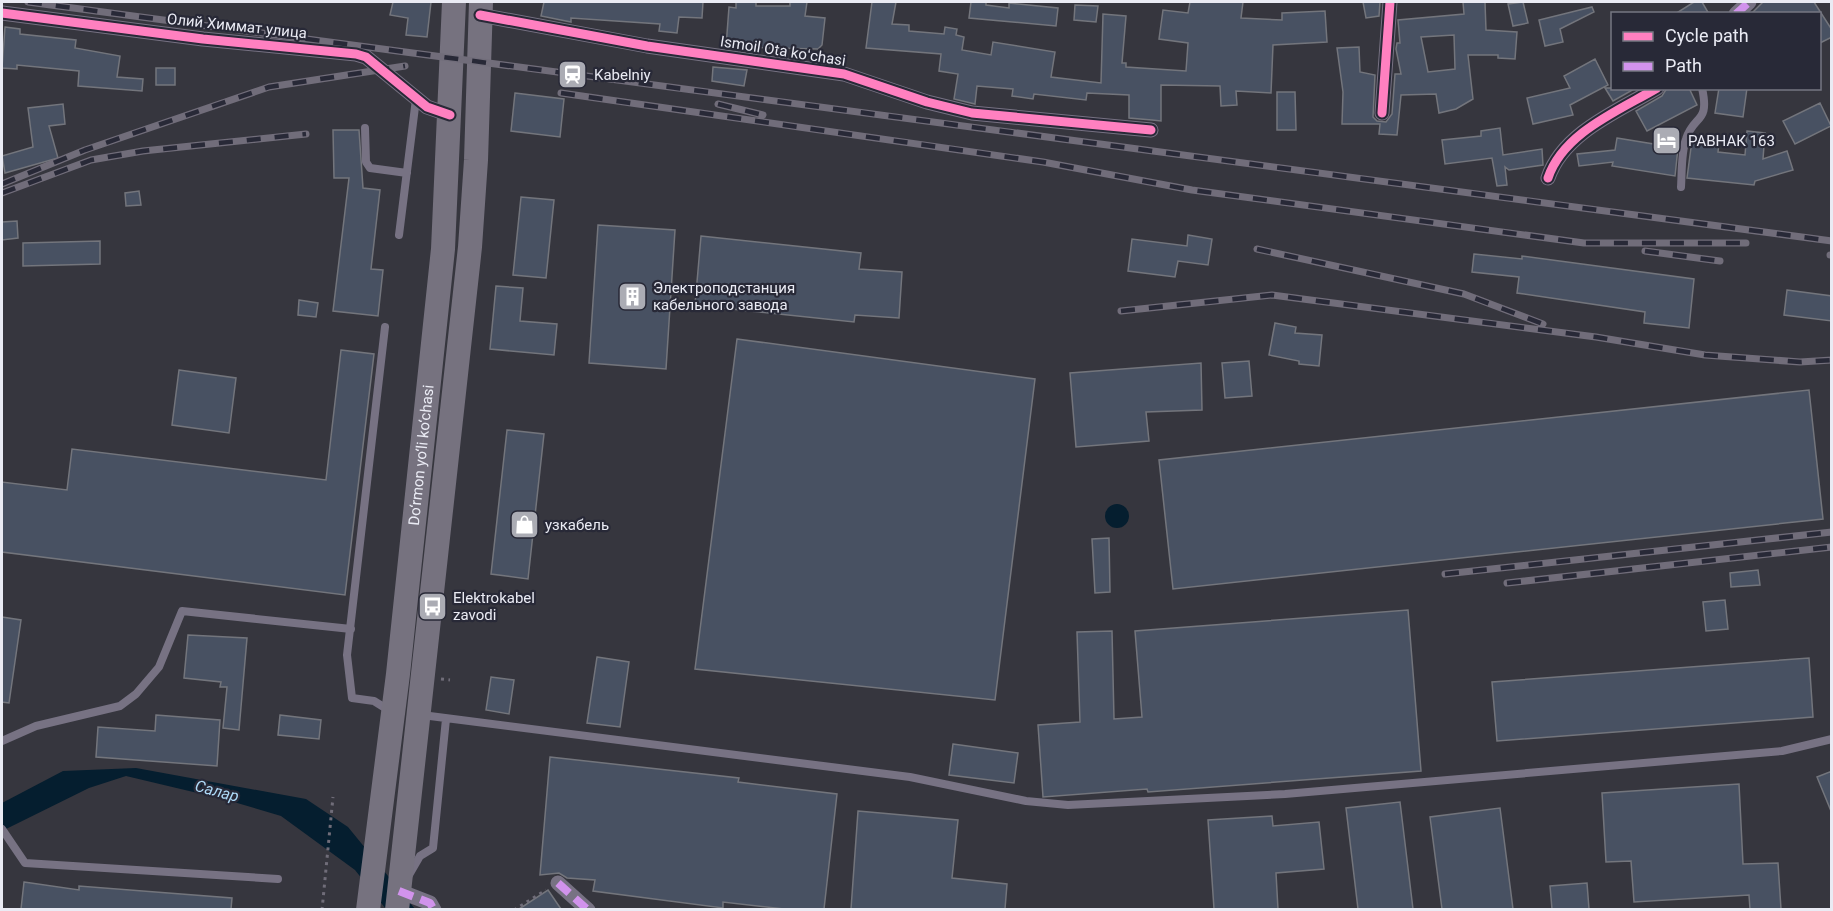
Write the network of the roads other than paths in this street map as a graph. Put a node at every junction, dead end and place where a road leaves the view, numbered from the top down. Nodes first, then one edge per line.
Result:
1 (454, 2) edge
2 (1390, 2) edge
3 (480, 8) edge
4 (2, 13) edge
5 (1654, 90) edge
6 (1702, 90) edge
7 (416, 99) junction
8 (1382, 113) dead end
9 (450, 116) junction
10 (365, 128) dead end
11 (1151, 130) dead end
12 (407, 173) junction
13 (1548, 178) dead end
14 (1681, 187) dead end
15 (399, 235) dead end
16 (385, 327) dead end
17 (351, 628) junction
18 (393, 713) junction
19 (420, 715) junction
20 (446, 719) junction
21 (1832, 739) edge
22 (2, 741) edge
23 (2, 829) edge
24 (278, 879) dead end
25 (558, 883) road end
26 (398, 900) edge
27 (368, 909) edge
28 (434, 909) edge
29 (588, 909) edge

1 - 9 main road, Do‘rmon yo‘li ko‘chasi
2 - 8 street
3 - 11 street, Ismoil Ota koʻchasi
3 - 19 main road, Do‘rmon yo‘li ko‘chasi
4 - 7 street, Олий Химмат улица
5 - 13 street
6 - 14 lane
7 - 9 street, Олий Химмат улица
7 - 12 lane
9 - 18 main road, Do‘rmon yo‘li ko‘chasi
10 - 12 lane
12 - 15 lane
16 - 17 lane
17 - 18 lane
17 - 22 lane
18 - 19 main road
18 - 27 main road, Do‘rmon yo‘li ko‘chasi
19 - 20 lane
19 - 26 main road, Do‘rmon yo‘li ko‘chasi
20 - 21 lane
20 - 26 lane
23 - 24 lane
25 - 29 street
26 - 28 street

